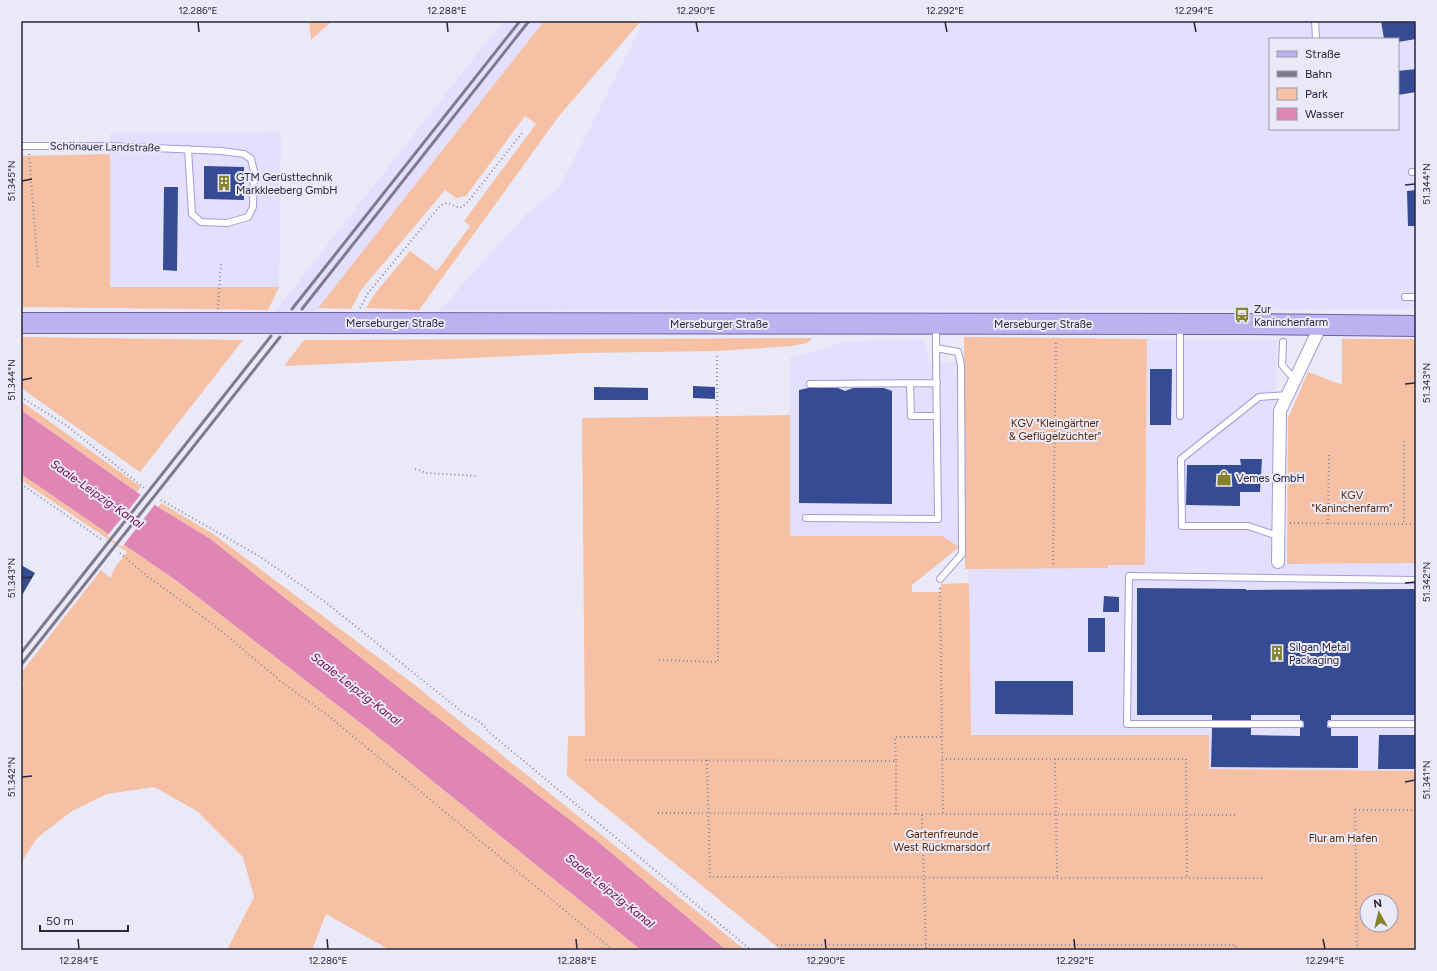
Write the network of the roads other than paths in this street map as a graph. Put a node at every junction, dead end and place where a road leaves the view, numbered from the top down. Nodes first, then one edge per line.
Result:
1 (1315, 21) edge
2 (1316, 38) edge
3 (21, 146) edge
4 (188, 149) junction
5 (1405, 297) dead end
6 (1416, 297) edge
7 (21, 323) edge
8 (936, 324) junction
9 (1180, 324) junction
10 (1322, 325) junction
11 (1416, 326) edge
12 (1283, 342) dead end
13 (936, 348) junction
14 (1295, 380) junction
15 (810, 384) dead end
16 (910, 384) junction
17 (937, 384) junction
18 (1288, 395) junction
19 (937, 416) junction
20 (1180, 416) dead end
21 (806, 518) dead end
22 (1278, 536) junction
23 (1278, 562) dead end
24 (940, 579) road end
25 (1416, 580) edge
26 (1300, 724) dead end
27 (1331, 724) dead end
28 (1416, 724) edge

1 - 2 lane
3 - 4 lane, Schönauer Landstraße
4 - 4 lane, Schönauer Landstraße
5 - 6 lane
7 - 8 main road, Merseburger Straße, bridge
8 - 9 main road, Merseburger Straße
8 - 13 lane
9 - 10 main road, Merseburger Straße
9 - 20 lane
10 - 11 main road, Merseburger Straße
10 - 14 street
12 - 14 lane
13 - 17 lane
13 - 24 lane
14 - 18 street
15 - 16 lane
16 - 17 lane
16 - 19 lane
17 - 19 lane
18 - 22 street
18 - 22 lane
19 - 21 lane
22 - 23 street
25 - 26 lane
27 - 28 lane

